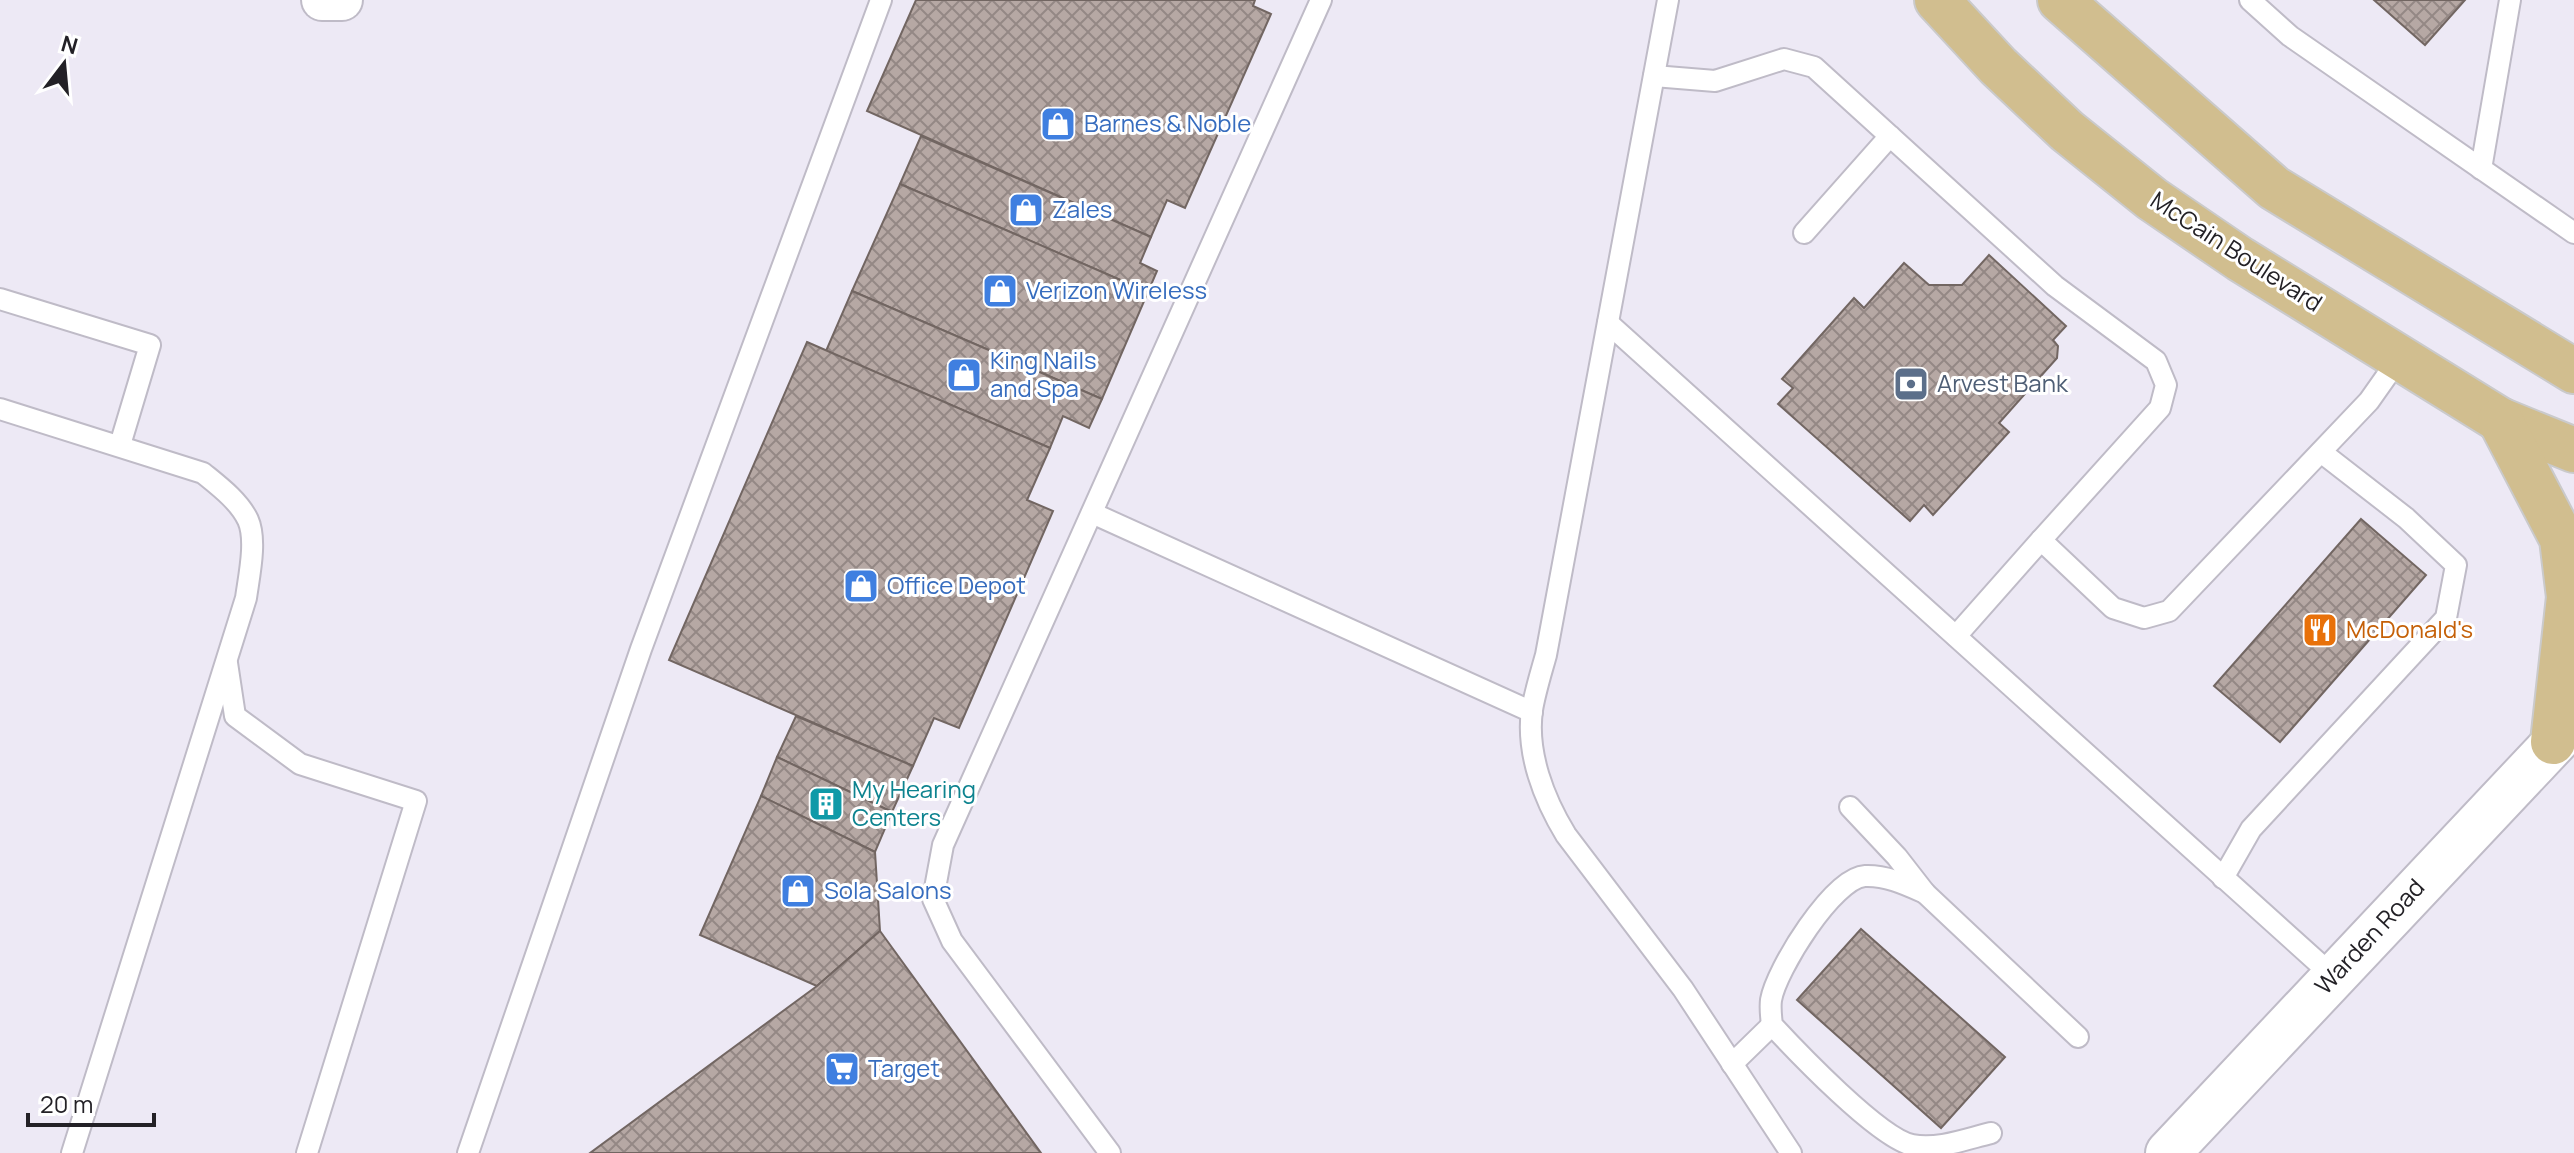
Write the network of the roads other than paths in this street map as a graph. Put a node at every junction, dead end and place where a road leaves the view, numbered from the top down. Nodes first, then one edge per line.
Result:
1 (322, 0) edge
2 (342, 0) edge
3 (881, 0) edge
4 (1321, 0) edge
5 (1668, 0) edge
6 (1937, 0) edge
7 (2060, 0) edge
8 (2250, 0) edge
9 (2510, 0) edge
10 (1654, 76) junction
11 (1890, 136) junction
12 (2481, 169) junction
13 (2572, 229) edge
14 (1804, 233) dead end
15 (0, 299) edge
16 (1608, 323) junction
17 (2400, 357) junction
18 (2570, 367) edge
19 (0, 409) edge
20 (2500, 420) junction
21 (120, 445) junction
22 (2574, 450) edge
23 (2321, 452) junction
24 (1092, 513) junction
25 (2041, 540) junction
26 (1956, 636) junction
27 (226, 659) junction
28 (1532, 712) junction
29 (2564, 732) edge
30 (1850, 807) dead end
31 (2223, 878) junction
32 (1925, 893) junction
33 (2333, 976) junction
34 (1772, 1025) junction
35 (2078, 1037) dead end
36 (1732, 1064) junction
37 (1991, 1133) dead end
38 (72, 1153) edge
39 (307, 1153) edge
40 (468, 1153) edge
41 (1110, 1153) edge
42 (1791, 1153) edge
43 (2168, 1153) edge

1 - 2 street
3 - 40 lane
4 - 24 lane
5 - 10 lane
6 - 17 main road, McCain Boulevard
7 - 18 main road
8 - 12 lane
9 - 12 lane
10 - 11 lane
10 - 16 lane
11 - 14 lane
11 - 25 lane
12 - 13 lane
15 - 21 lane
16 - 26 lane
16 - 28 lane
17 - 20 main road, McCain Boulevard
17 - 23 lane
19 - 21 lane
20 - 22 main road, McCain Boulevard
20 - 29 main road
21 - 27 lane
23 - 25 lane
23 - 31 lane
24 - 28 lane
24 - 41 lane
25 - 26 lane
26 - 31 lane
27 - 38 lane
27 - 39 lane
28 - 36 lane
29 - 33 street, Warden Road
30 - 32 lane
31 - 33 lane
32 - 34 lane
32 - 35 lane
33 - 43 street, Warden Road
34 - 36 lane
34 - 37 lane
36 - 42 lane

